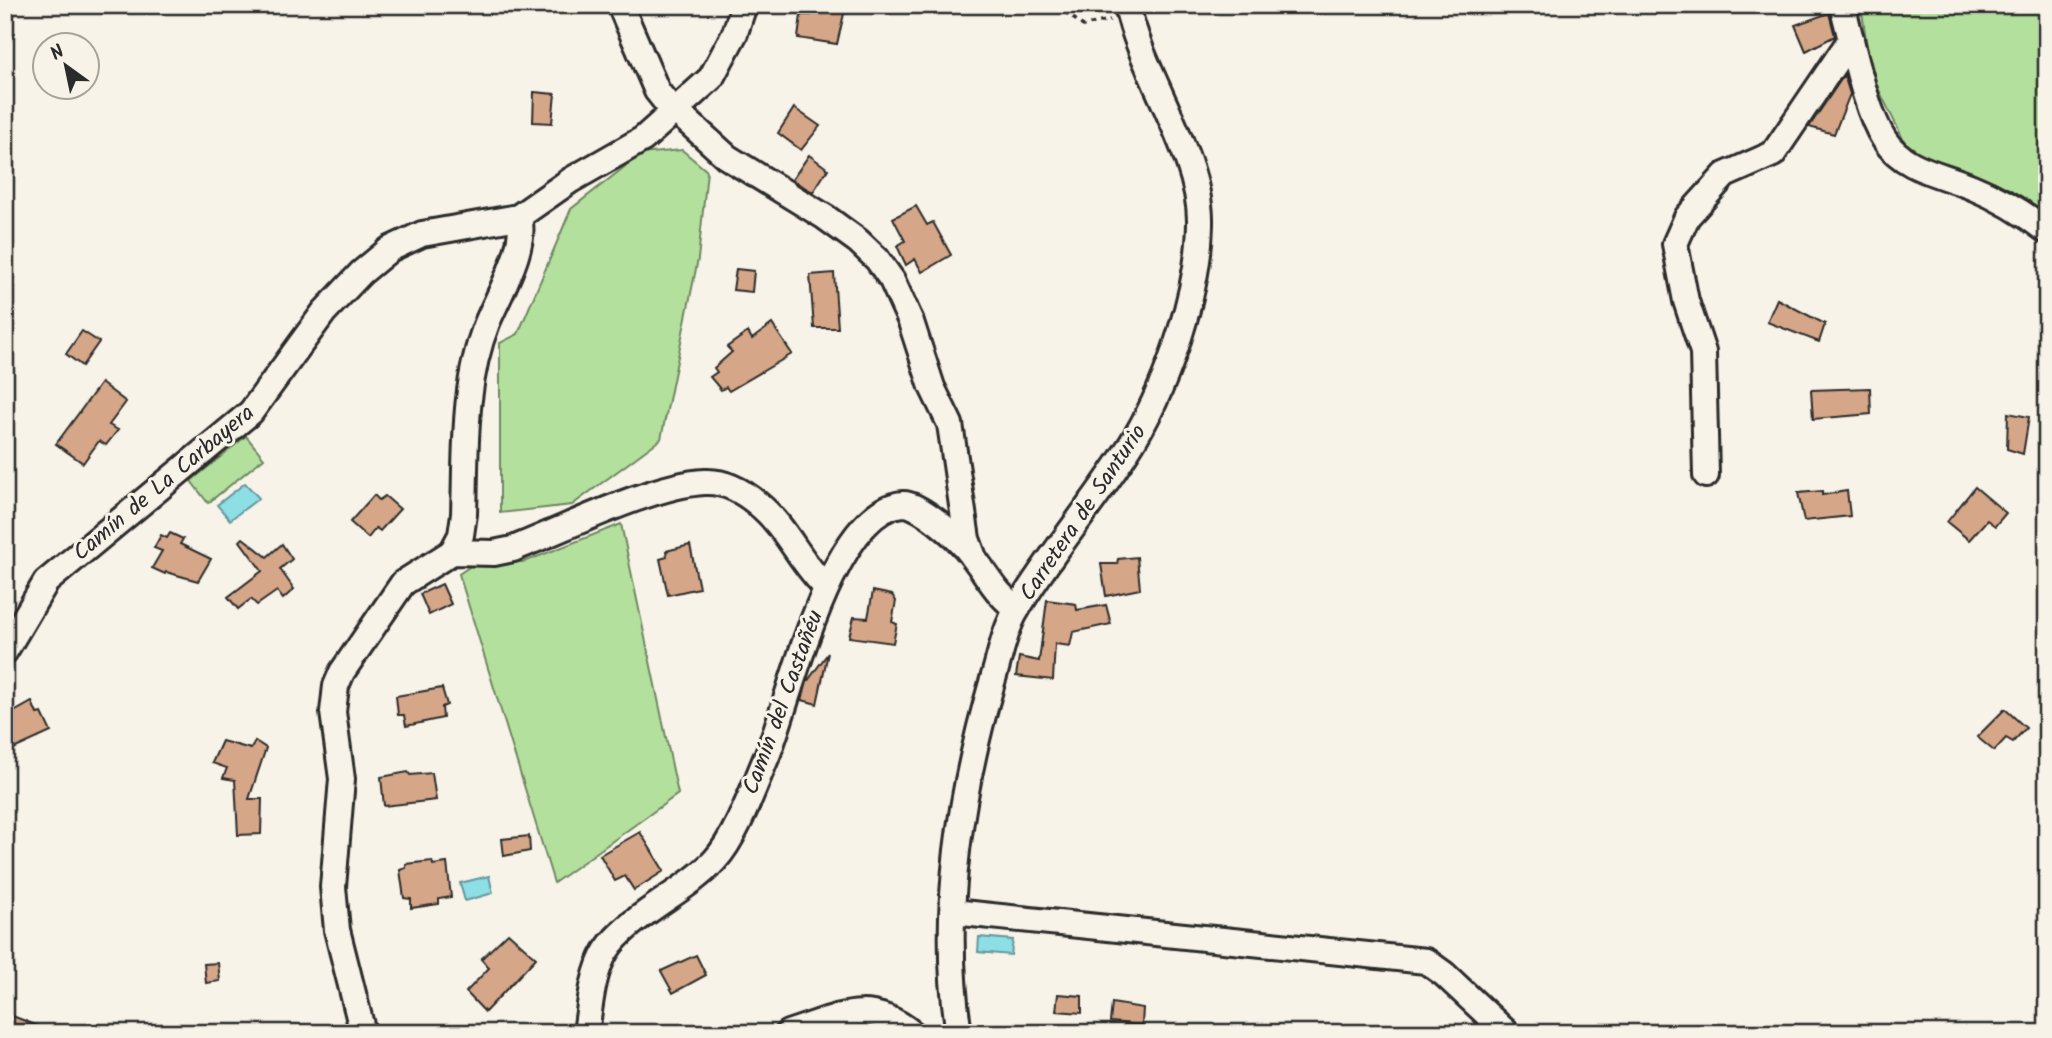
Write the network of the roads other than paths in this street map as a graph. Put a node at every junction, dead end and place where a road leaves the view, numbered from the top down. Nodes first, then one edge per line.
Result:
1 (620, 5) edge
2 (744, 5) edge
3 (1842, 5) edge
4 (1128, 11) edge
5 (1852, 39) junction
6 (675, 111) junction
7 (519, 217) junction
8 (2047, 231) edge
9 (1706, 475) dead end
10 (452, 552) junction
11 (973, 555) junction
12 (826, 587) junction
13 (1017, 609) junction
14 (5, 651) edge
15 (953, 912) junction
16 (363, 1033) edge
17 (586, 1033) edge
18 (788, 1033) edge
19 (912, 1033) edge
20 (959, 1033) edge
21 (1507, 1033) edge

1 - 6 street
2 - 6 street, Camín de La Carbayera
3 - 5 street
4 - 13 street, Carretera de Santurio
5 - 8 street
5 - 9 street
6 - 7 street, Camín de La Carbayera
6 - 11 street
7 - 10 street
7 - 14 street, Camín de La Carbayera
10 - 12 street
10 - 16 street
11 - 12 street, Camín del Castañéu
11 - 13 street, Camín del Castañéu
12 - 17 street, Camín del Castañéu
13 - 15 street, Carretera de Santurio
15 - 20 street, Carretera de Santurio
15 - 21 street
18 - 19 street

